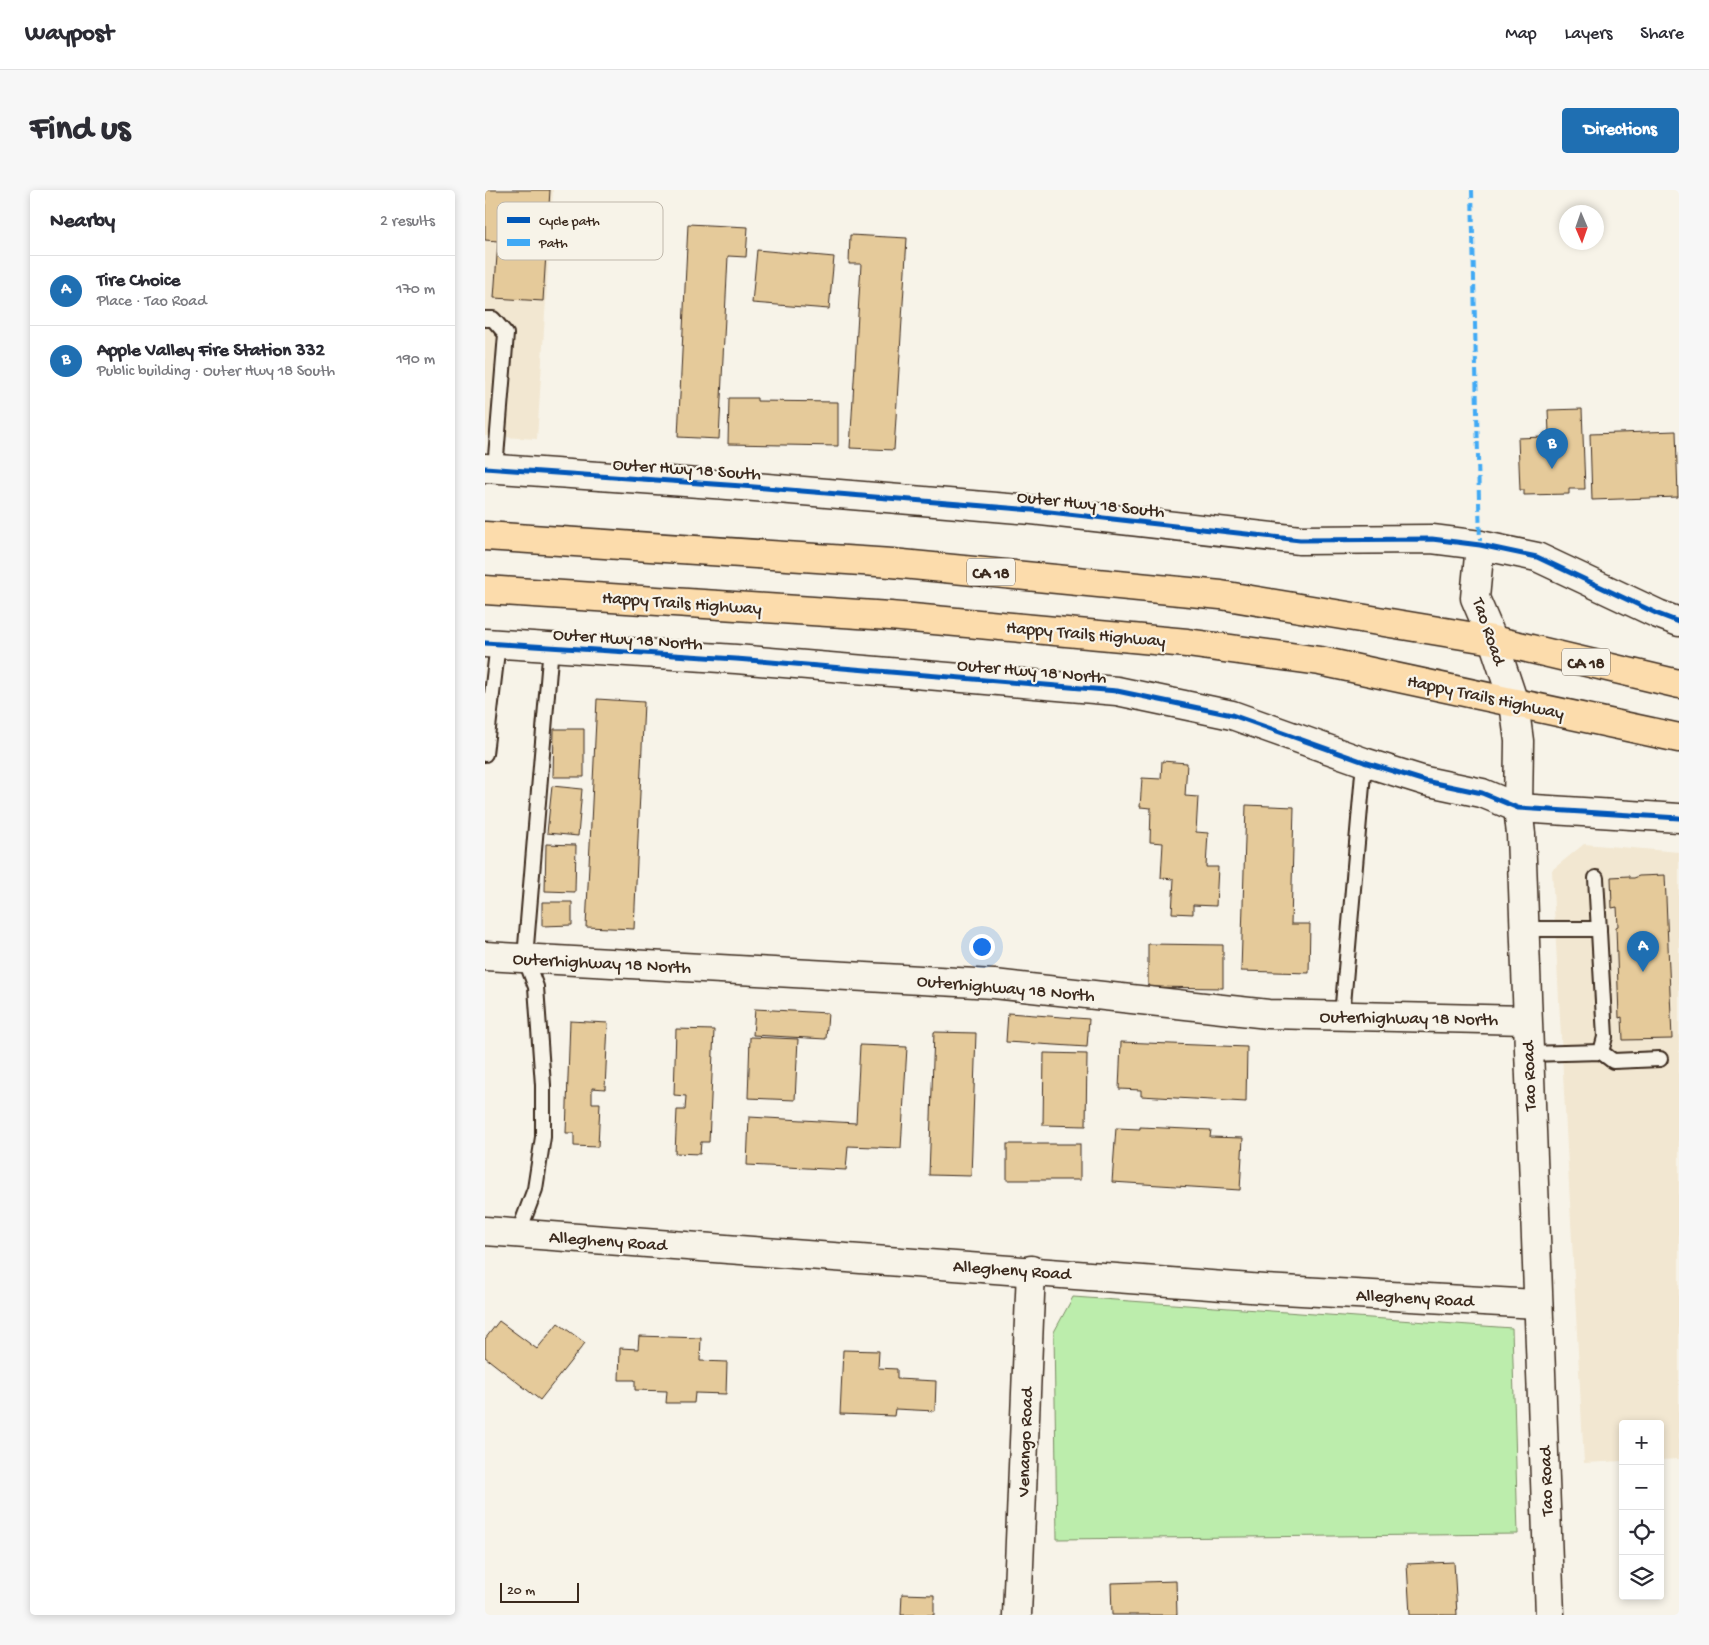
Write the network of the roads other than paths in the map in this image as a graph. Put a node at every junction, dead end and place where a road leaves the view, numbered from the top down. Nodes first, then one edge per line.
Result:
1 (485, 319) edge
2 (490, 469) edge
3 (485, 536) edge
4 (1480, 545) junction
5 (485, 590) edge
6 (1679, 622) edge
7 (1493, 640) junction
8 (491, 643) edge
9 (551, 646) junction
10 (1679, 684) edge
11 (1514, 703) junction
12 (1679, 738) edge
13 (485, 754) edge
14 (1364, 762) junction
15 (1518, 808) junction
16 (1679, 818) edge
17 (1596, 878) dead end
18 (1523, 929) junction
19 (1599, 929) junction
20 (485, 956) edge
21 (525, 958) junction
22 (1342, 1016) junction
23 (1526, 1020) junction
24 (1601, 1052) junction
25 (1527, 1054) junction
26 (1660, 1059) dead end
27 (485, 1231) edge
28 (519, 1234) junction
29 (1031, 1270) junction
30 (1538, 1304) junction
31 (1017, 1615) edge
32 (1550, 1615) edge

1 - 2 lane
2 - 4 street, Outer Hwy 18 South
3 - 7 main road, CA 18
4 - 6 street, Outer Hwy 18 South
4 - 7 street, Tao Road
5 - 11 main road, Happy Trails Highway
7 - 10 main road, CA 18
7 - 11 street, Tao Road
8 - 9 street, Outer Hwy 18 North
8 - 13 lane
9 - 14 street, Outer Hwy 18 North
9 - 21 lane
11 - 12 main road, Happy Trails Highway
11 - 15 street, Tao Road
14 - 15 street, Outer Hwy 18 North
14 - 22 lane
15 - 16 street, Outer Hwy 18 North
15 - 18 street, Tao Road
17 - 19 lane
18 - 19 lane
18 - 23 street, Tao Road
19 - 24 lane
20 - 21 street, Outerhighway 18 North
21 - 22 street, Outerhighway 18 North
21 - 28 lane
22 - 23 street, Outerhighway 18 North
23 - 25 street, Tao Road
24 - 25 lane
24 - 26 lane
25 - 30 street, Tao Road
27 - 28 street, Allegheny Road
28 - 29 street, Allegheny Road
29 - 30 street, Allegheny Road
29 - 31 street, Venango Road
30 - 32 street, Tao Road

